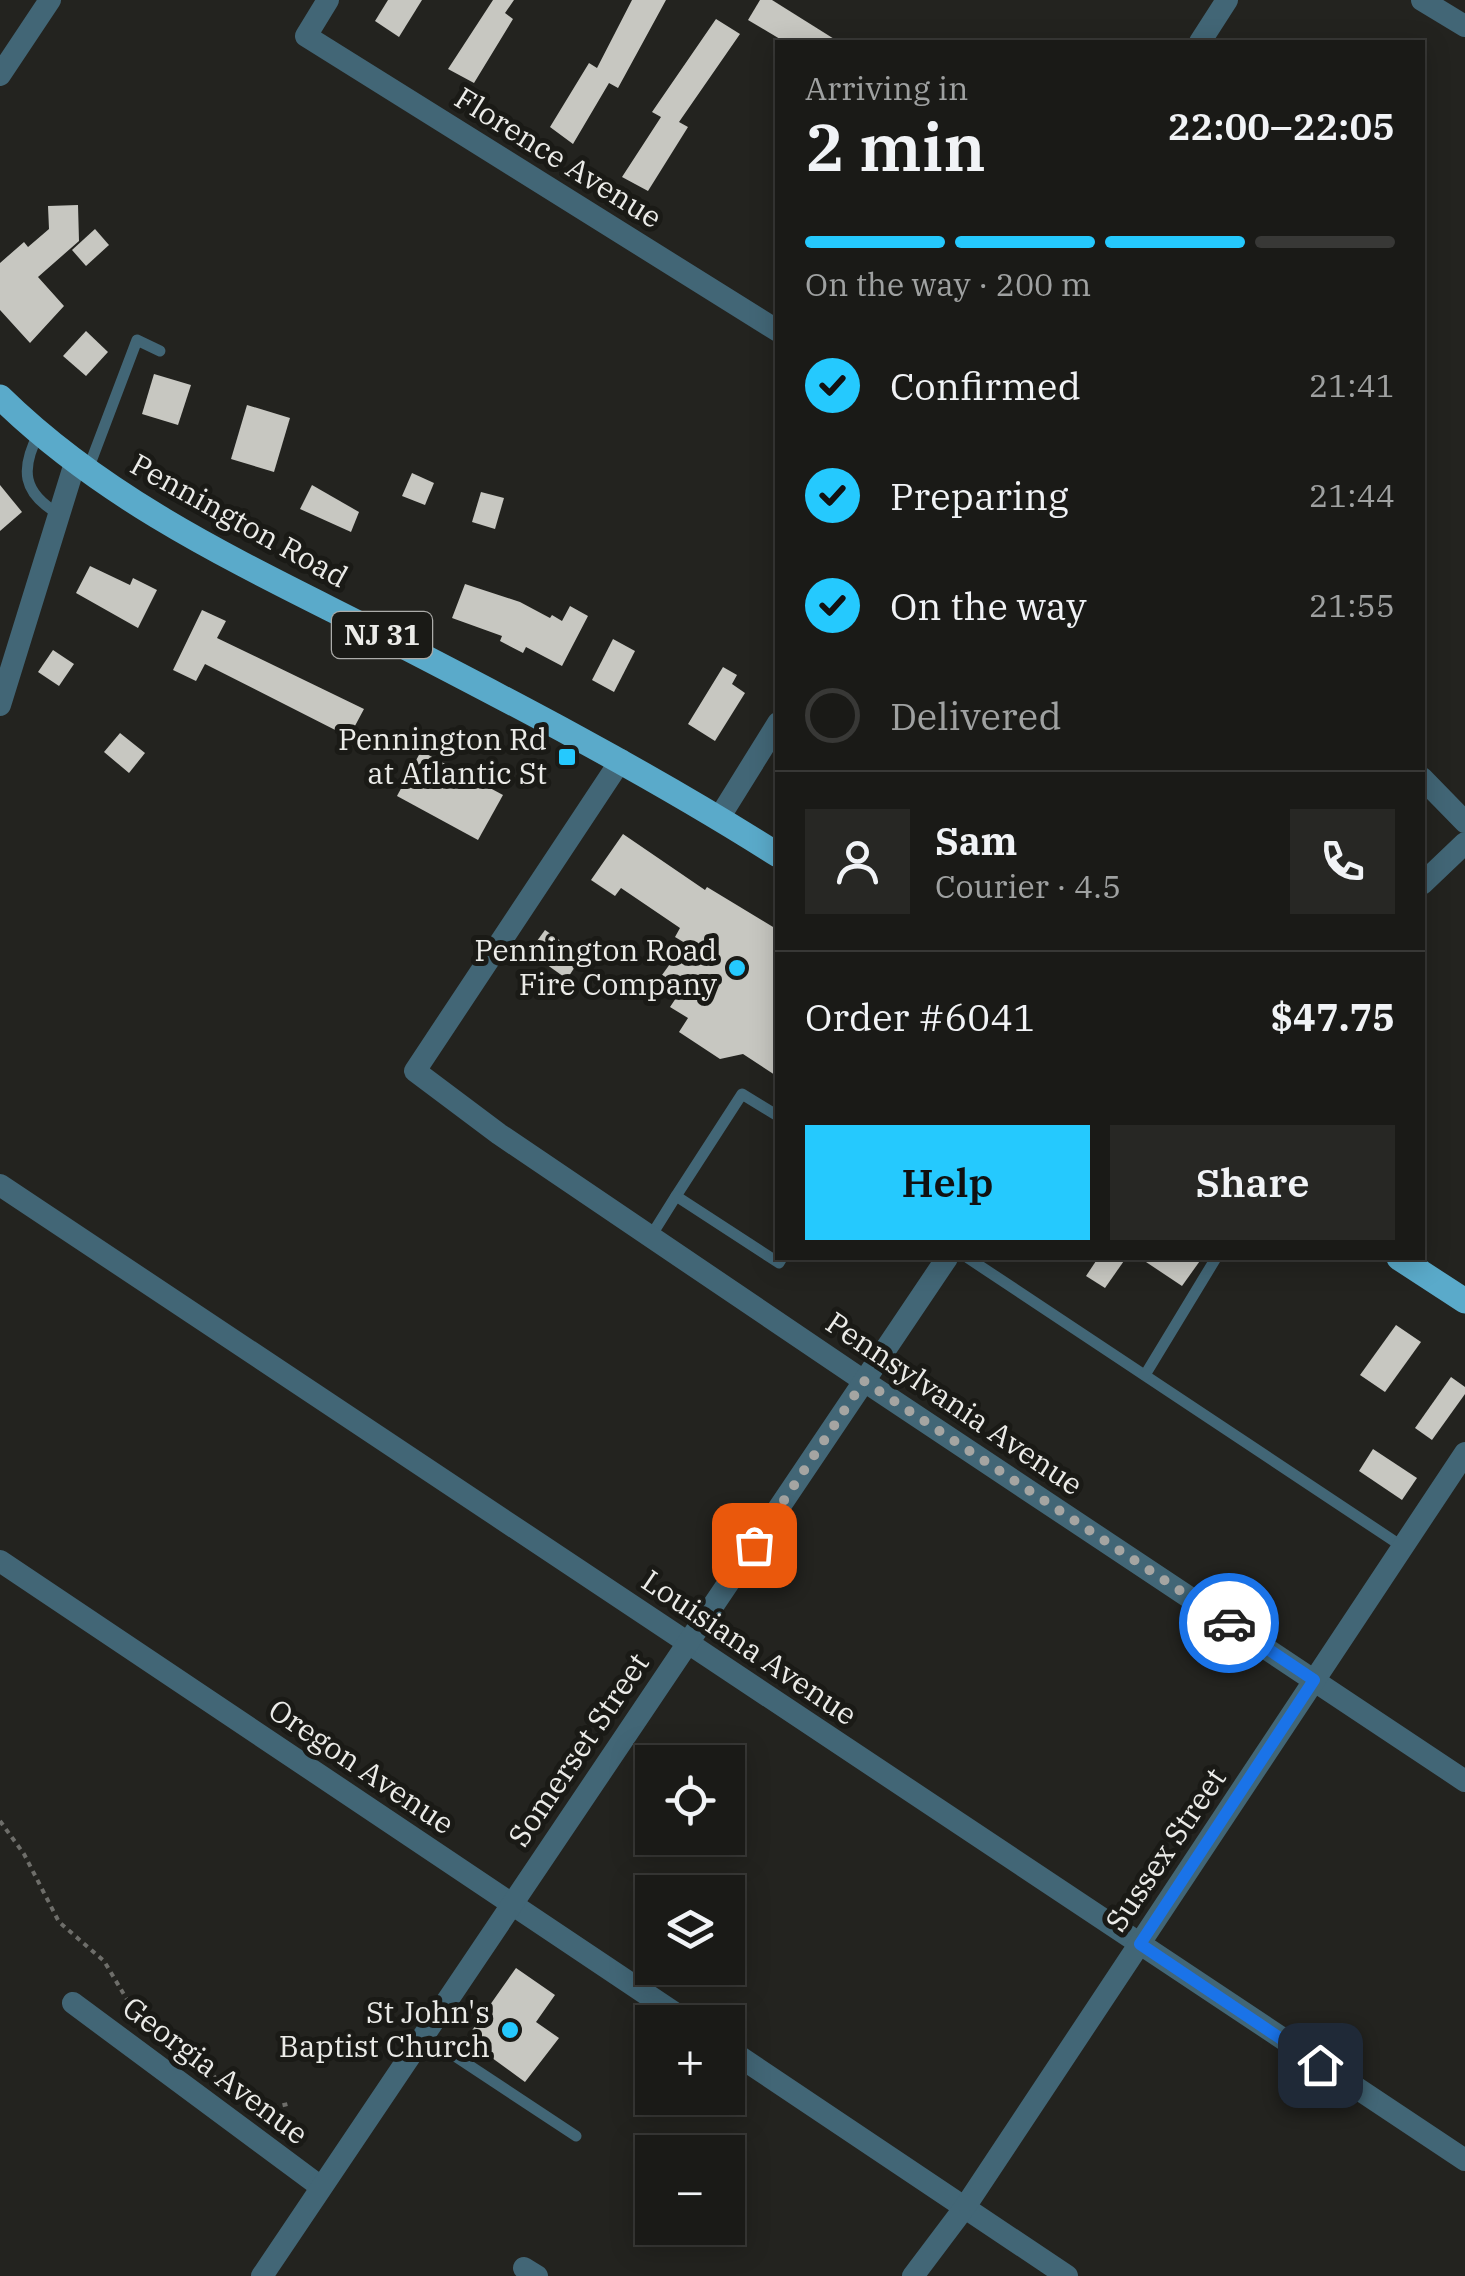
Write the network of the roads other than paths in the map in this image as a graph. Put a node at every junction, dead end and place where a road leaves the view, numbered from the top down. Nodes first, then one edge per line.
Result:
1 (50, 0) edge
2 (328, 0) edge
3 (1227, 0) edge
4 (1422, 0) edge
5 (1465, 26) edge
6 (1201, 40) edge
7 (0, 74) edge
8 (775, 330) edge
9 (160, 351) dead end
10 (0, 397) edge
11 (39, 433) junction
12 (81, 468) junction
13 (59, 514) junction
14 (0, 705) edge
15 (775, 728) edge
16 (621, 760) junction
17 (1425, 781) edge
18 (719, 818) junction
19 (1465, 822) edge
20 (1465, 842) edge
21 (775, 853) edge
22 (1425, 881) edge
23 (775, 1114) edge
24 (0, 1185) edge
25 (676, 1196) junction
26 (651, 1236) junction
27 (780, 1260) edge
28 (946, 1260) edge
29 (971, 1260) edge
30 (1215, 1260) edge
31 (1402, 1260) edge
32 (1465, 1300) edge
33 (1145, 1376) junction
34 (864, 1381) junction
35 (1465, 1453) edge
36 (1402, 1548) junction
37 (0, 1561) edge
38 (688, 1643) junction
39 (1314, 1680) junction
40 (1465, 1780) edge
41 (512, 1905) junction
42 (1140, 1944) junction
43 (73, 2002) dead end
44 (662, 2005) edge
45 (423, 2036) junction
46 (745, 2063) edge
47 (576, 2136) dead end
48 (1465, 2160) edge
49 (322, 2187) junction
50 (964, 2207) junction
51 (262, 2276) edge
52 (912, 2276) edge
53 (1068, 2276) edge

1 - 7 street
2 - 8 street, Florence Avenue
3 - 6 street
4 - 5 street
9 - 12 lane
10 - 11 main road, Pennington Road / NJ 31
11 - 12 main road, Pennington Road / NJ 31
11 - 13 lane
12 - 13 street
12 - 16 main road, Pennington Road / NJ 31
13 - 14 street
15 - 18 street
16 - 18 main road, Pennington Road / NJ 31
16 - 26 street, Pennsylvania Avenue
17 - 19 street
18 - 21 main road, Pennington Road / NJ 31
20 - 22 street
23 - 25 lane
24 - 38 street, Louisiana Avenue
25 - 26 lane
25 - 27 lane
26 - 34 street, Pennsylvania Avenue
28 - 34 street, Somerset Street
29 - 33 lane
30 - 33 lane
31 - 32 main road
33 - 36 lane
34 - 38 street, Somerset Street
34 - 39 street, Pennsylvania Avenue
35 - 36 street, Sussex Street
36 - 39 street, Sussex Street
37 - 41 street, Oregon Avenue
38 - 41 street, Somerset Street
38 - 42 street, Louisiana Avenue
39 - 40 street, Pennsylvania Avenue
39 - 42 street, Sussex Street
41 - 44 street, Oregon Avenue
41 - 45 street, Somerset Street
42 - 48 street, Louisiana Avenue
42 - 50 street, Sussex Street
43 - 49 street, Georgia Avenue
45 - 47 lane
45 - 49 street, Somerset Street
46 - 50 street
49 - 51 street, Somerset Street
50 - 52 street, Sussex Street
50 - 53 street

